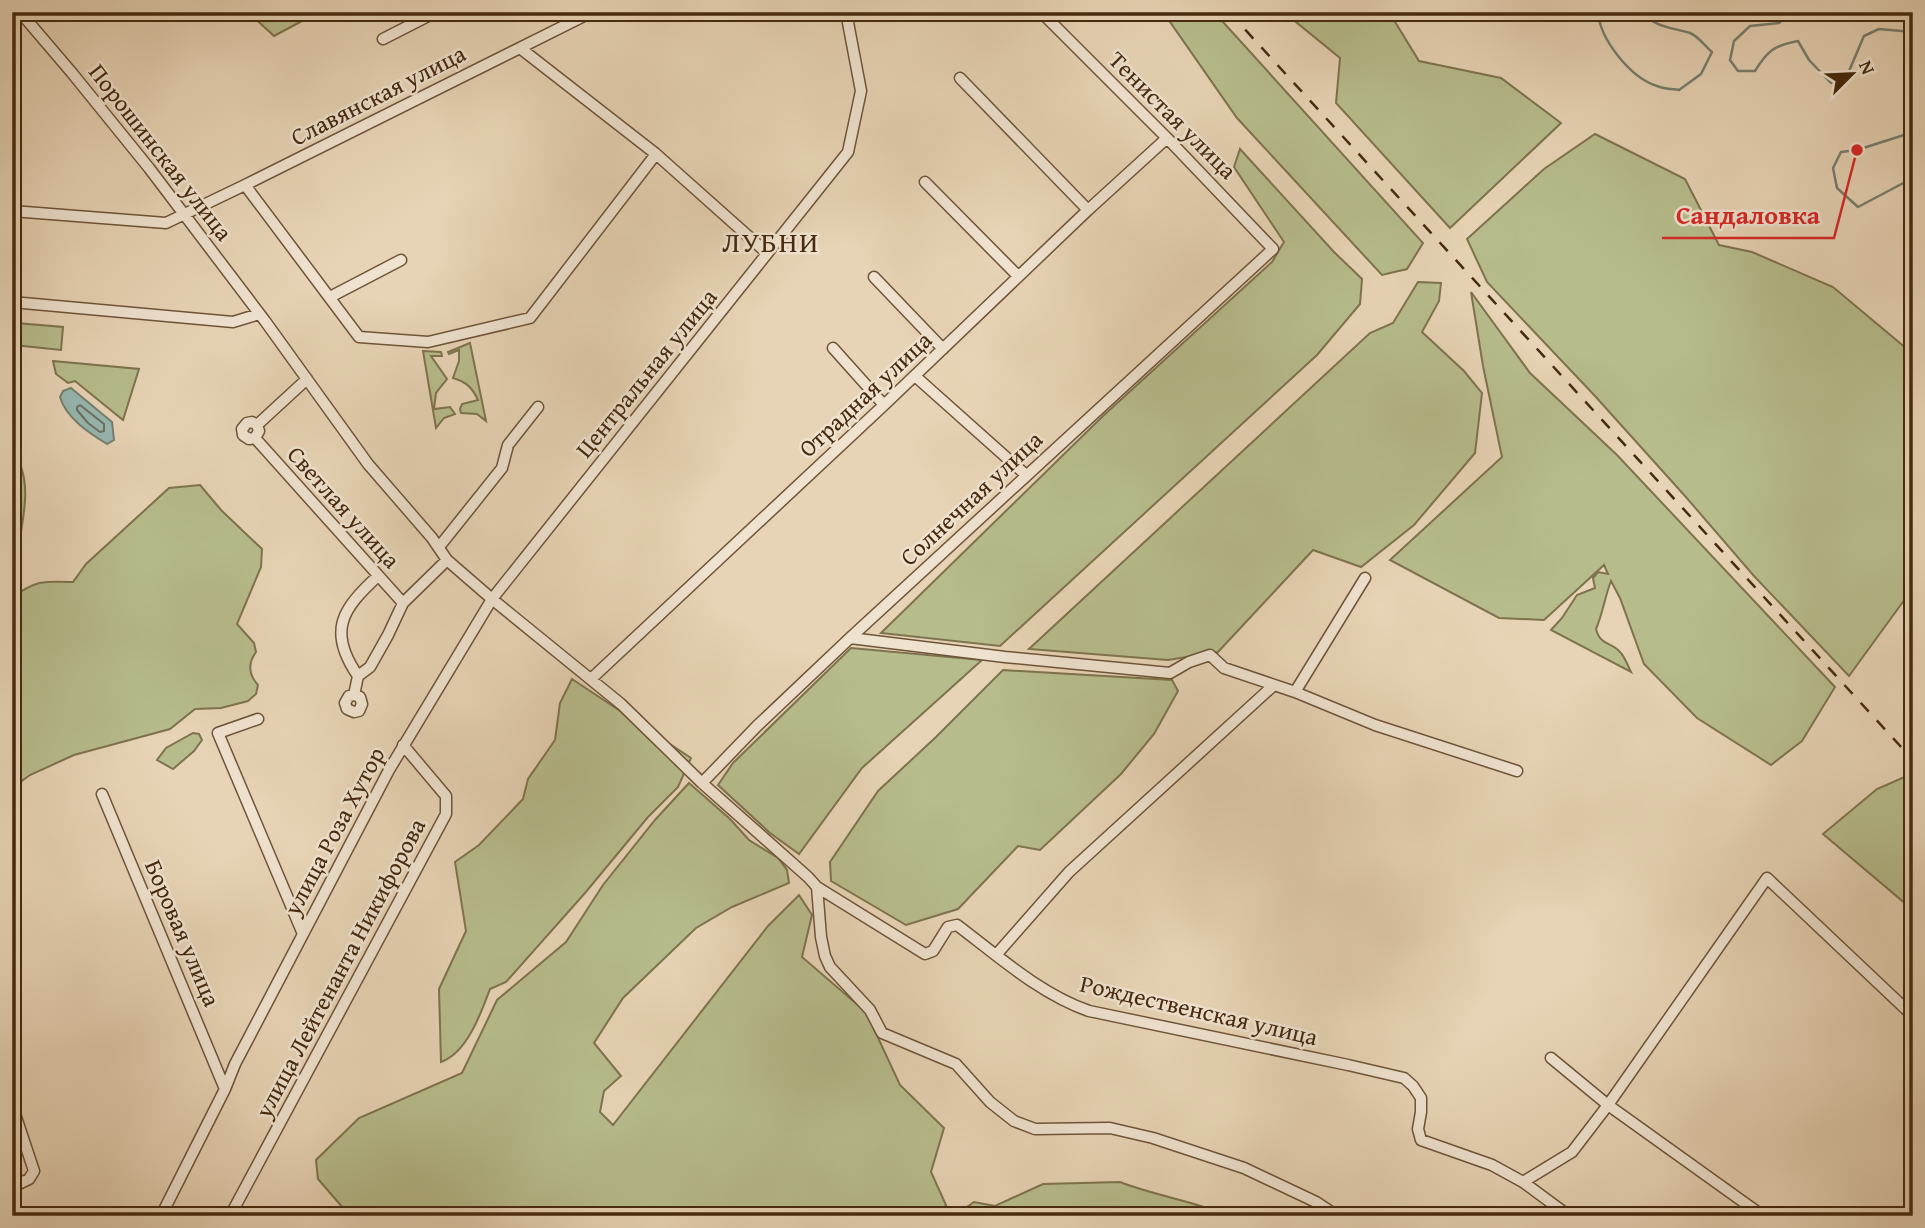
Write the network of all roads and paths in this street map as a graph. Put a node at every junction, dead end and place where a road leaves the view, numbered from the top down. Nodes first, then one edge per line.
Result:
1 (20, 12) edge
2 (436, 12) edge
3 (592, 12) edge
4 (846, 12) edge
5 (1041, 12) edge
6 (383, 39) dead end
7 (520, 48) junction
8 (960, 78) dead end
9 (1167, 138) junction
10 (656, 154) junction
11 (925, 182) dead end
12 (245, 185) junction
13 (1088, 210) junction
14 (12, 211) edge
15 (183, 215) junction
16 (1273, 249) joint
17 (768, 253) junction
18 (401, 260) dead end
19 (1018, 276) junction
20 (874, 277) dead end
21 (330, 297) junction
22 (12, 302) edge
23 (262, 317) junction
24 (833, 348) dead end
25 (943, 349) junction
26 (915, 376) junction
27 (307, 379) junction
28 (884, 405) junction
29 (538, 407) dead end
30 (257, 425) junction
31 (255, 438) junction
32 (1026, 475) junction
33 (439, 547) junction
34 (447, 560) junction
35 (378, 576) junction
36 (1365, 578) dead end
37 (492, 599) junction
38 (403, 603) junction
39 (849, 638) junction
40 (358, 676) junction
41 (591, 679) junction
42 (1274, 685) junction
43 (1296, 692) junction
44 (354, 695) dead end
45 (258, 719) dead end
46 (403, 745) junction
47 (1517, 771) dead end
48 (702, 783) junction
49 (102, 794) dead end
50 (817, 887) junction
51 (957, 925) joint
52 (303, 934) junction
53 (996, 955) junction
54 (1913, 1016) edge
55 (1551, 1058) dead end
56 (225, 1089) junction
57 (12, 1105) edge
58 (1608, 1105) junction
59 (1523, 1182) junction
60 (12, 1187) edge
61 (161, 1216) edge
62 (230, 1216) edge
63 (1337, 1216) edge
64 (1569, 1216) edge
65 (1763, 1216) edge

1 - 15 street, Порошинская улица
2 - 6 street
3 - 7 street, Славянская улица
4 - 17 street, Центральная улица
5 - 9 street, Тенистая улица
7 - 10 street
7 - 12 street, Славянская улица
8 - 13 street
9 - 13 street, Отрадная улица
9 - 16 street, Тенистая улица
10 - 17 street
10 - 21 street
11 - 19 street
12 - 15 street, Славянская улица
12 - 21 street
13 - 19 street, Отрадная улица
14 - 15 street, Славянская улица
15 - 23 street, Порошинская улица
16 - 32 street, Солнечная улица
17 - 37 street, Центральная улица
18 - 21 street
19 - 25 street, Отрадная улица
20 - 25 street
22 - 23 street
23 - 27 street, Порошинская улица
24 - 28 street
25 - 26 street, Отрадная улица
26 - 28 street, Отрадная улица
26 - 32 street
27 - 30 street
27 - 33 street, Порошинская улица
28 - 41 street, Отрадная улица
29 - 33 street
30 - 31 street, Светлая улица
30 - 31 street, Светлая улица
31 - 35 street, Светлая улица
32 - 39 street, Солнечная улица
33 - 34 street, Порошинская улица
34 - 37 street, Порошинская улица
34 - 38 street, Светлая улица
35 - 38 street, Светлая улица
35 - 40 street
36 - 43 street
37 - 41 street, Порошинская улица
37 - 46 street, улица Роза Хутор
38 - 40 street, Светлая улица
39 - 42 street
39 - 48 street, Солнечная улица
40 - 44 street, Светлая улица
41 - 48 street, Порошинская улица
42 - 43 street
42 - 53 street
43 - 47 street
45 - 52 street
46 - 52 street, улица Роза Хутор
46 - 62 street, улица Лейтенанта Никифорова
48 - 50 street, Порошинская улица
49 - 56 street, Боровая улица
50 - 51 street, Порошинская улица
50 - 63 street
51 - 53 street, Рождественская улица
52 - 56 street, улица Роза Хутор
53 - 59 street, Рождественская улица
54 - 58 street
55 - 58 street
56 - 61 street, улица Роза Хутор
57 - 60 street
58 - 59 street
58 - 65 street
59 - 64 street

